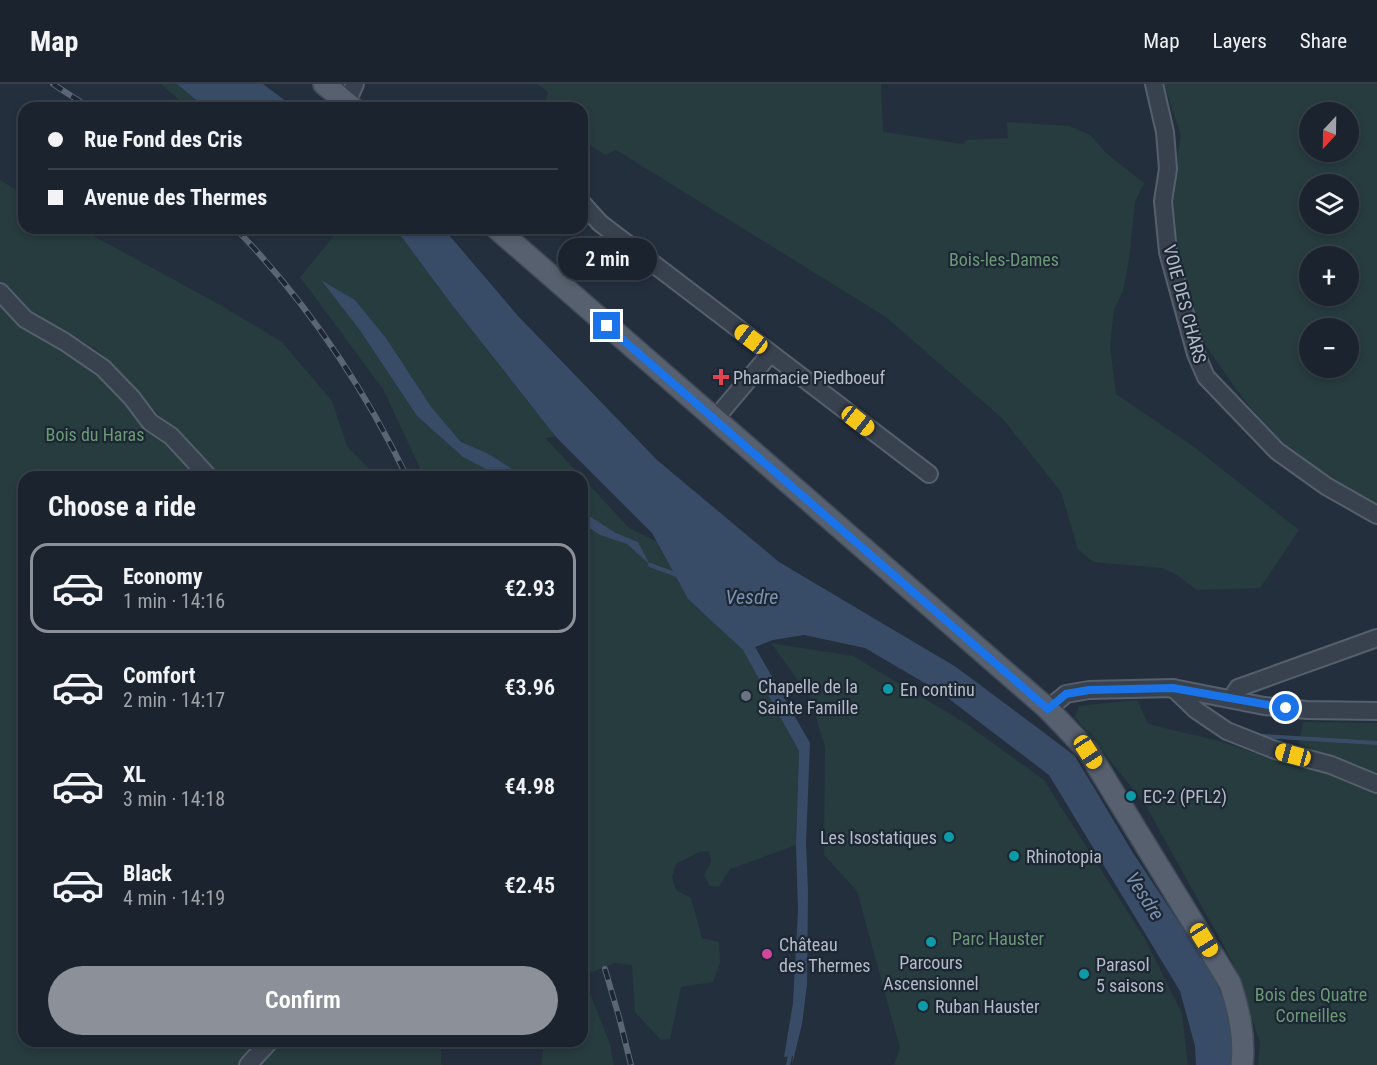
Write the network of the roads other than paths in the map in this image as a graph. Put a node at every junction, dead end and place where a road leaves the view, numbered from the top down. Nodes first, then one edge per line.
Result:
1 (324, 84) edge
2 (333, 84) edge
3 (1154, 84) edge
4 (352, 98) edge
5 (588, 210) edge
6 (503, 234) edge
7 (0, 292) edge
8 (770, 354) junction
9 (715, 419) junction
10 (203, 471) edge
11 (929, 474) dead end
12 (1377, 514) edge
13 (1377, 638) edge
14 (1173, 688) junction
15 (1231, 699) junction
16 (1048, 709) junction
17 (1377, 711) edge
18 (1377, 784) edge
19 (264, 1047) edge
20 (248, 1065) edge
21 (1242, 1065) edge

1 - 4 main road
2 - 4 main road
3 - 12 street, VOIE DES CHARS
5 - 8 street
6 - 9 main road
7 - 10 street
8 - 9 street
8 - 11 street
9 - 16 main road
13 - 15 street
14 - 15 street
14 - 16 street
14 - 18 street
15 - 17 street
16 - 21 main road
19 - 20 street

